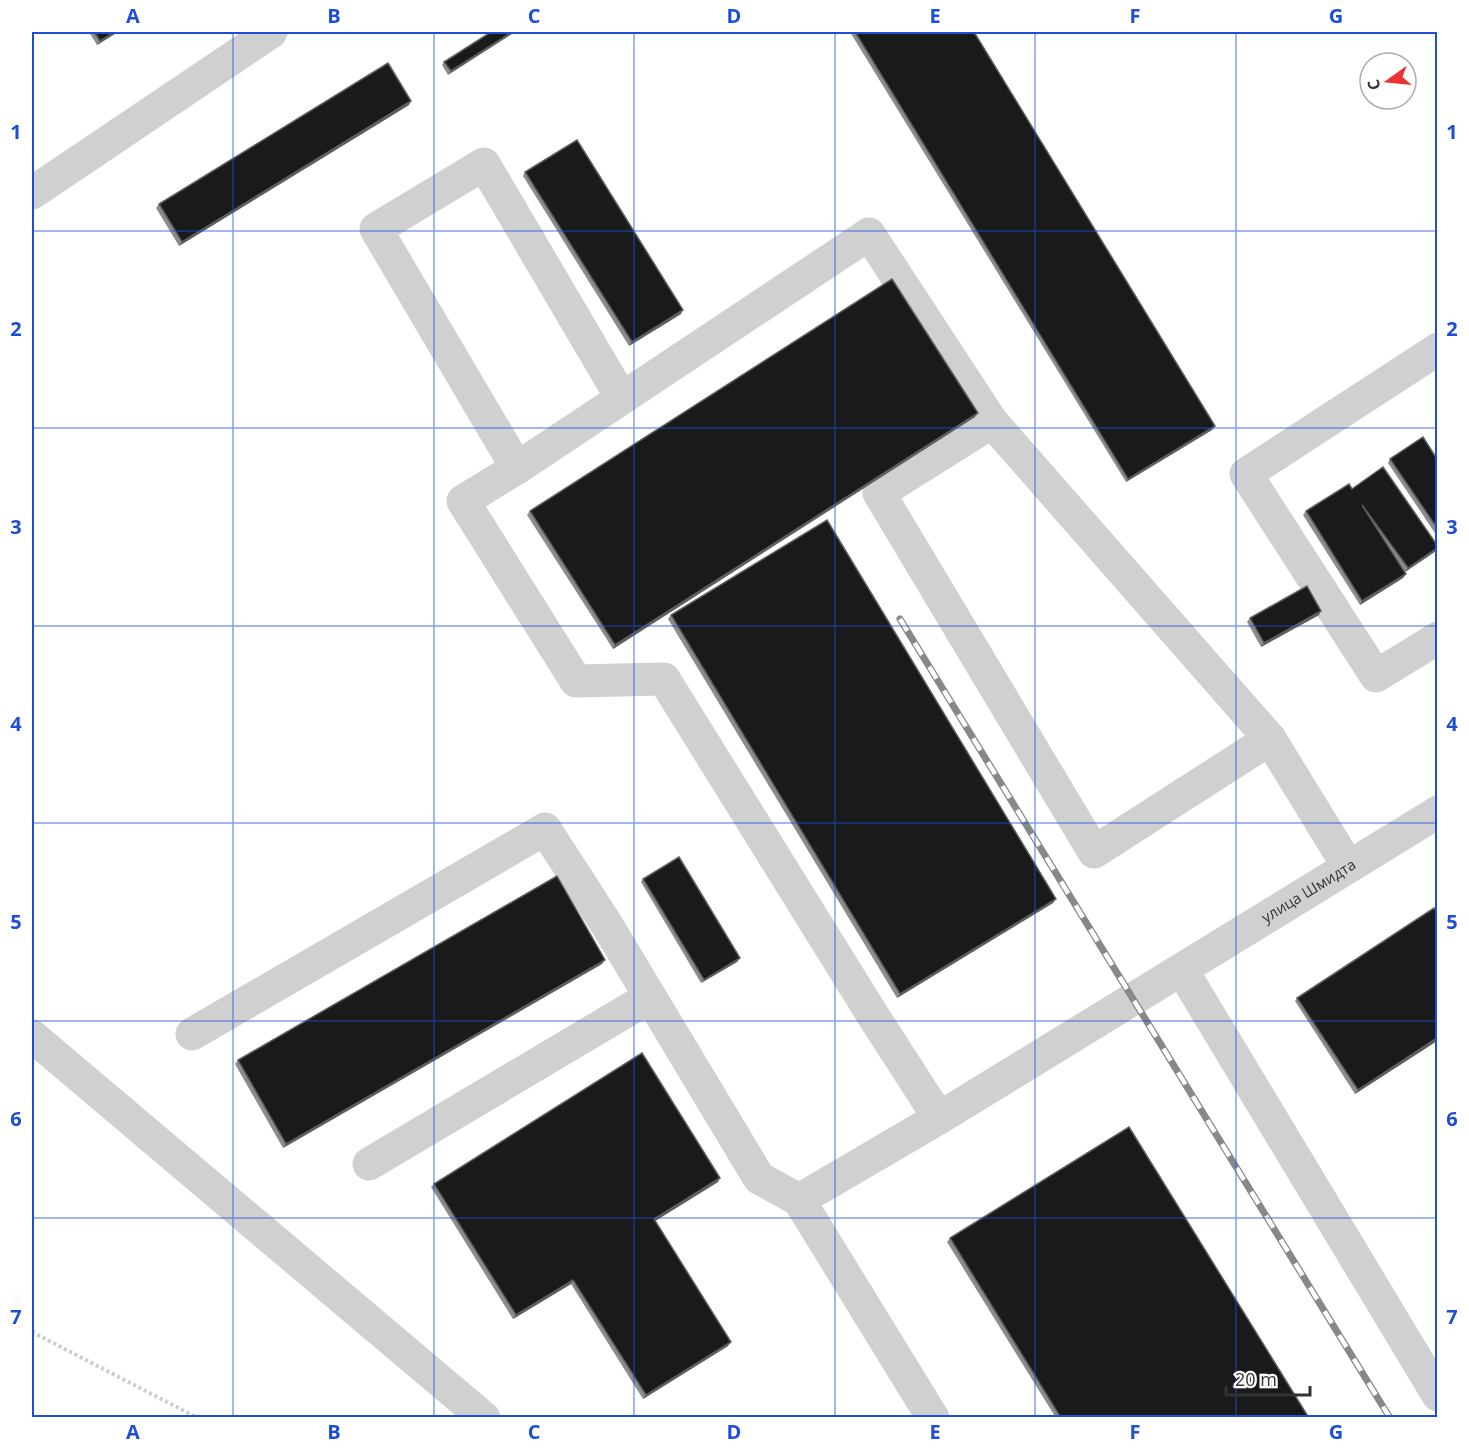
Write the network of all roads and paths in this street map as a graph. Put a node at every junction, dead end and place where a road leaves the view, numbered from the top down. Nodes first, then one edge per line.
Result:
1 (271, 32) edge
2 (32, 192) edge
3 (1437, 349) edge
4 (621, 397) junction
5 (992, 422) junction
6 (517, 468) junction
7 (1437, 638) edge
8 (1270, 739) junction
9 (1437, 812) edge
10 (1348, 866) junction
11 (1182, 970) junction
12 (650, 997) junction
13 (192, 1034) dead end
14 (32, 1036) edge
15 (939, 1118) junction
16 (369, 1164) dead end
17 (799, 1200) junction
18 (32, 1332) edge
19 (1437, 1395) edge
20 (198, 1418) edge
21 (484, 1418) edge
22 (933, 1418) edge

1 - 2 street
3 - 7 street
4 - 5 street
4 - 6 street
4 - 6 street
5 - 8 street
5 - 8 street
6 - 15 street
8 - 10 street
9 - 10 street, улица Шмидта
10 - 11 street, улица Шмидта
11 - 15 street, улица Шмидта
11 - 19 street
12 - 13 street
12 - 16 street
12 - 17 street
14 - 21 street
15 - 17 street, улица Шмидта
17 - 22 street
18 - 20 path

